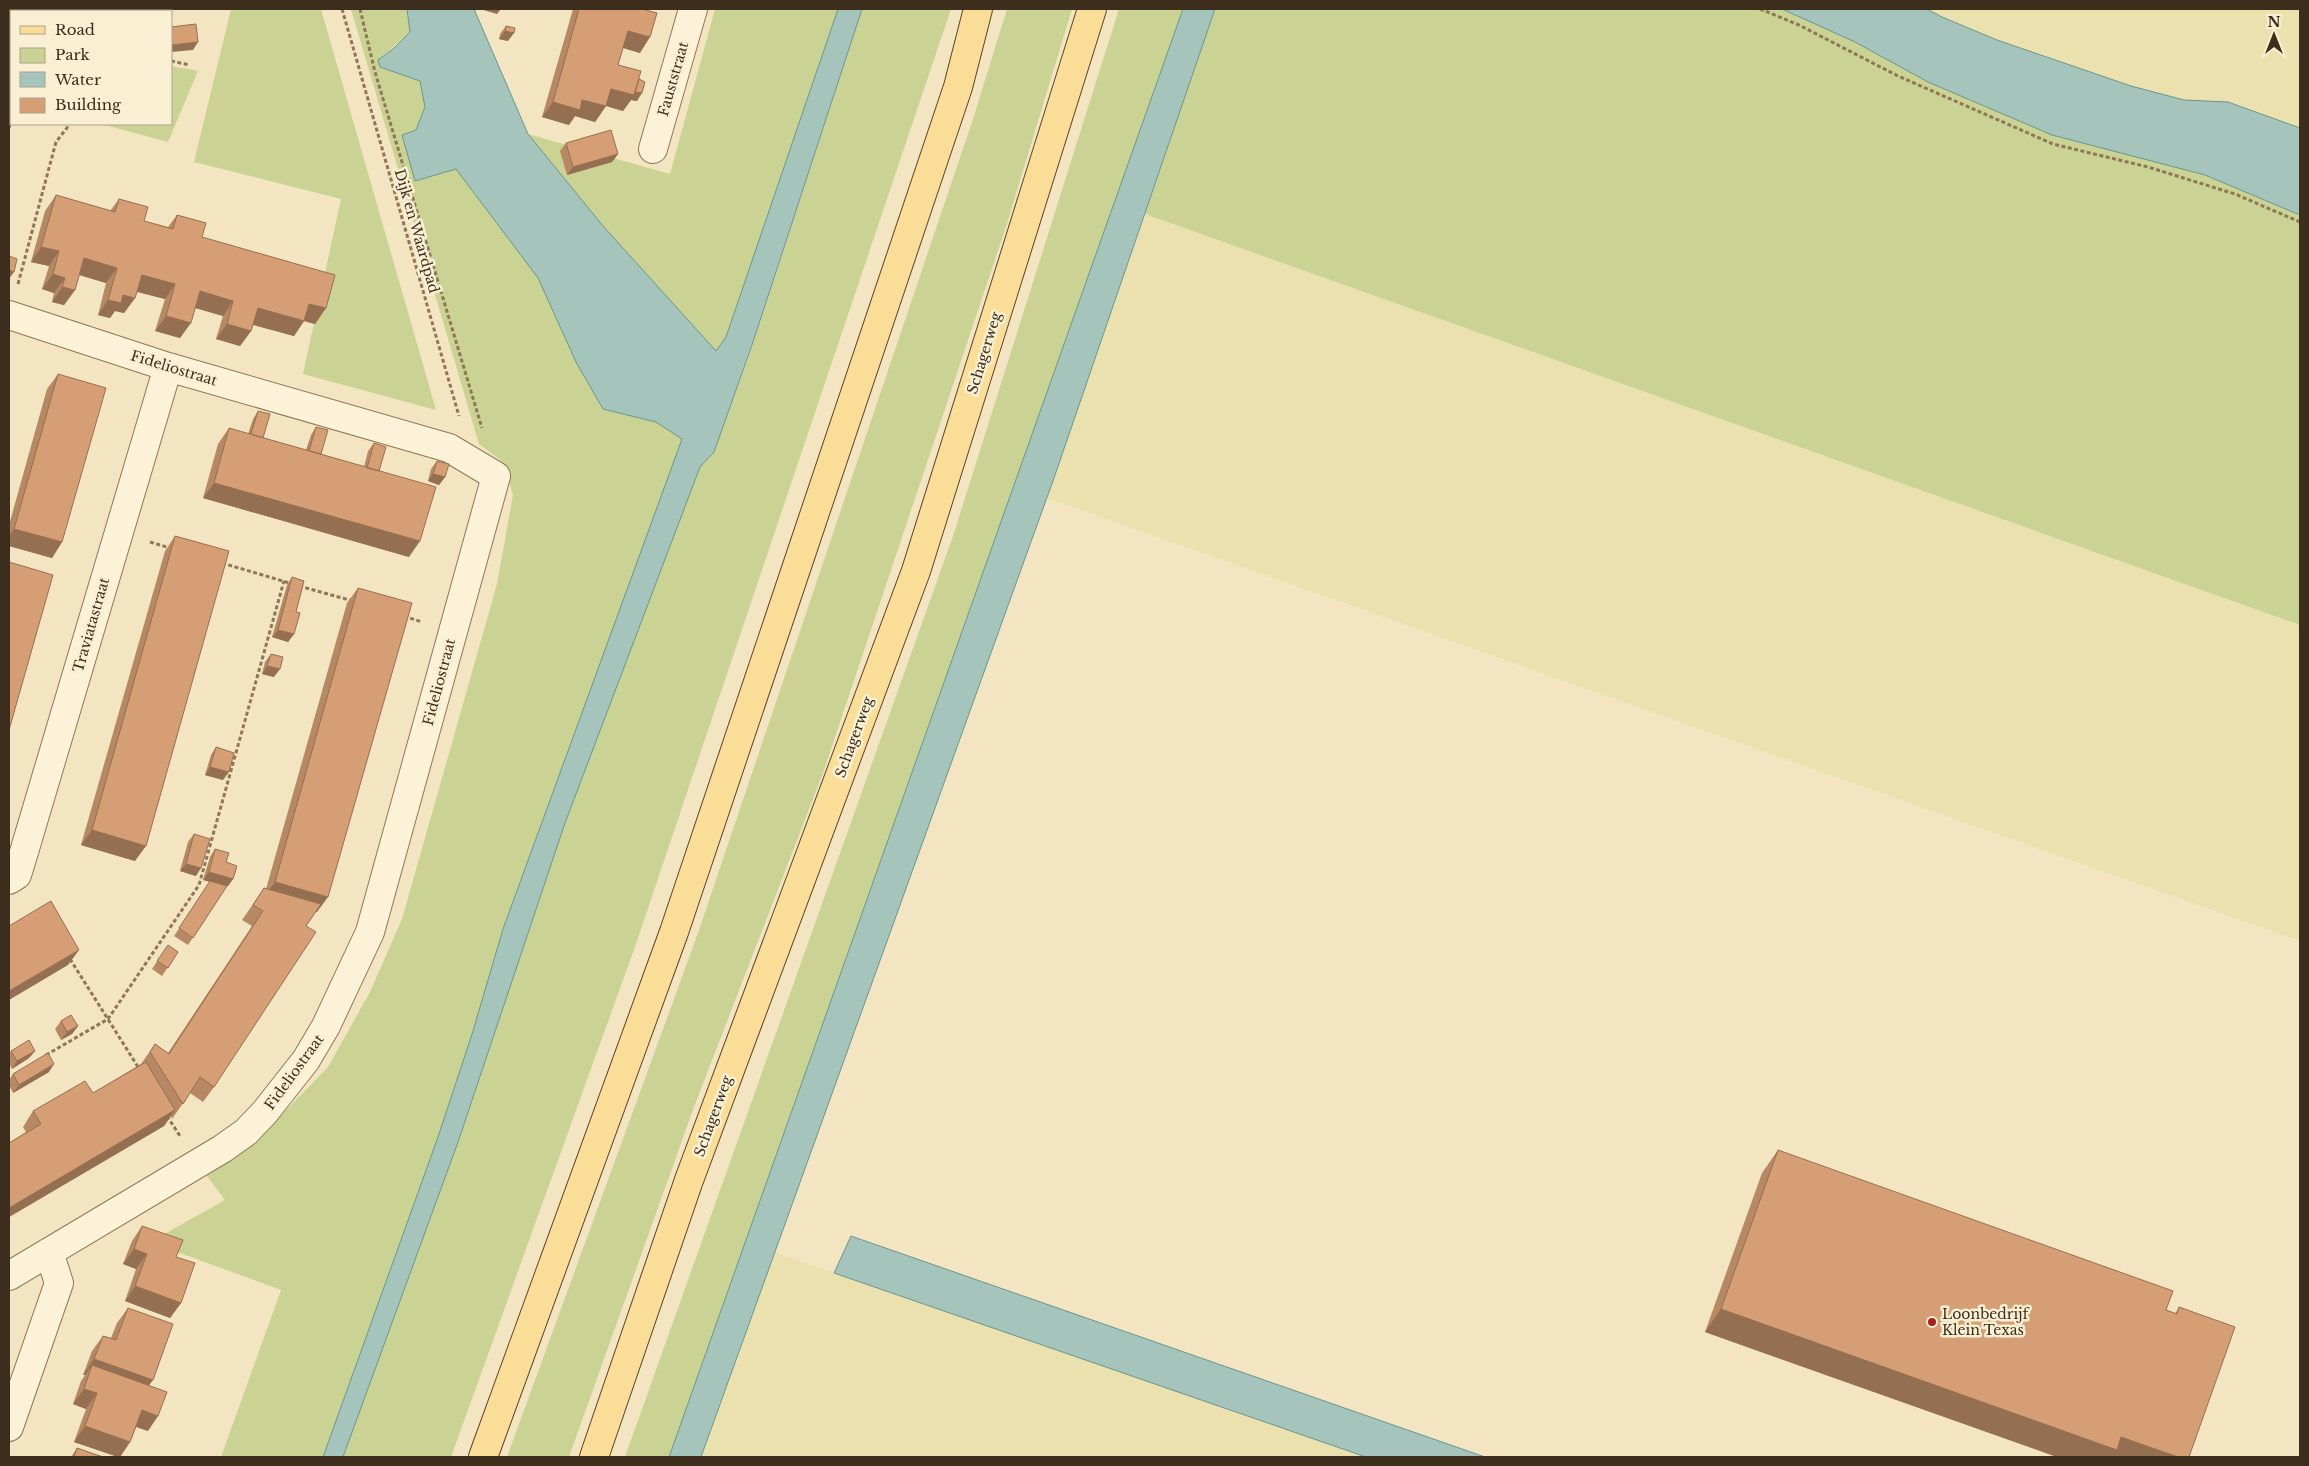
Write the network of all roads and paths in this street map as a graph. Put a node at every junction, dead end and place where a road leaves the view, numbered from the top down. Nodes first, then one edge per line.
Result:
1 (342, 9) edge
2 (360, 9) edge
3 (692, 9) edge
4 (978, 9) edge
5 (1092, 9) edge
6 (1760, 9) edge
7 (172, 61) edge
8 (190, 65) dead end
9 (69, 125) edge
10 (653, 149) dead end
11 (2300, 222) edge
12 (9, 316) edge
13 (168, 366) junction
14 (472, 460) junction
15 (496, 476) junction
16 (118, 533) junction
17 (173, 549) edge
18 (219, 563) edge
19 (284, 581) junction
20 (359, 603) edge
21 (397, 614) edge
22 (453, 630) junction
23 (9, 880) edge
24 (69, 957) edge
25 (108, 1019) junction
26 (42, 1058) edge
27 (143, 1076) edge
28 (162, 1108) edge
29 (197, 1165) junction
30 (49, 1252) junction
31 (9, 1276) edge
32 (9, 1428) edge
33 (482, 1457) edge
34 (594, 1457) edge

1 - 14 path, Dijk en Waardpad
2 - 15 path
3 - 10 street, Fauststraat
4 - 33 main road
5 - 34 main road, Schagerweg
6 - 11 path
7 - 8 path
9 - 12 path
12 - 13 street, Fideliostraat
13 - 14 street, Fideliostraat
13 - 16 street, Traviatastraat
14 - 15 street, Fideliostraat
15 - 22 street, Fideliostraat
16 - 17 path
16 - 23 street, Traviatastraat
18 - 19 path
19 - 20 path
19 - 25 path
21 - 22 path
22 - 29 street, Fideliostraat
24 - 25 path
25 - 26 path
25 - 27 path
28 - 29 path
29 - 30 street, Fideliostraat
30 - 31 street, Fideliostraat
30 - 32 street

